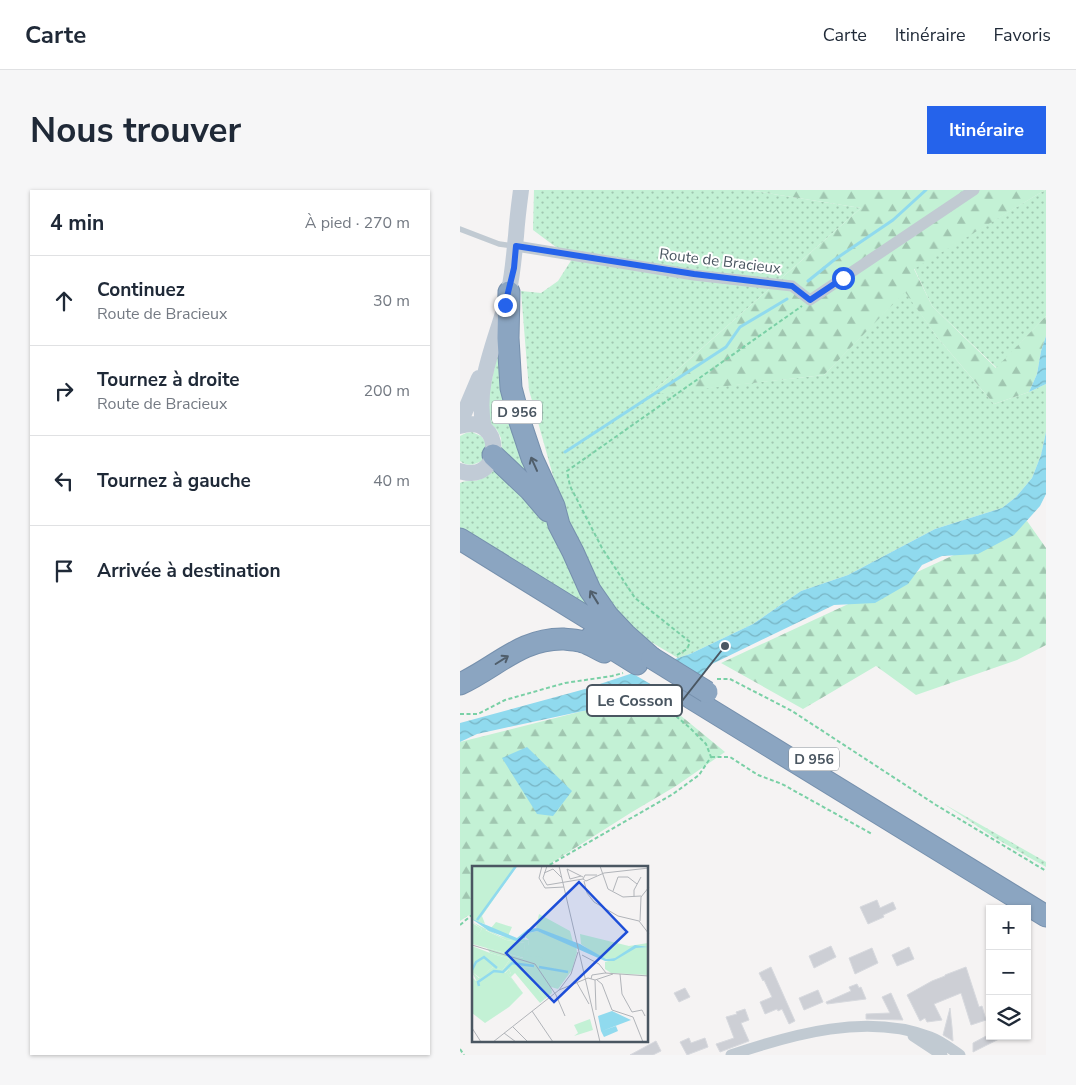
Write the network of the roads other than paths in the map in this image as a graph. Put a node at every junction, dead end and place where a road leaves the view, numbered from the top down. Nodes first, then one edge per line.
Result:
1 (521, 190) edge
2 (974, 190) edge
3 (460, 229) edge
4 (516, 246) junction
5 (509, 292) junction
6 (489, 361) junction
7 (460, 424) edge
8 (484, 428) junction
9 (493, 455) junction
10 (462, 473) edge
11 (560, 525) junction
12 (460, 539) edge
13 (460, 553) edge
14 (647, 663) junction
15 (460, 684) edge
16 (698, 692) junction
17 (1046, 901) edge
18 (1046, 916) edge
19 (905, 1030) junction
20 (731, 1055) edge
21 (942, 1055) edge
22 (960, 1055) edge

1 - 4 main road
2 - 4 street, Route de Bracieux
3 - 4 lane
4 - 5 main road
5 - 6 main road
11 -> 5 highway, D 956
6 - 7 main road
6 - 8 main road
7 - 8 main road
8 - 9 main road
9 - 10 main road
9 - 11 highway, D 956
14 -> 11 highway, D 956
12 - 14 highway, D 956
13 - 14 highway, D 956
15 -> 14 highway, D 956
14 - 16 highway, D 956
16 - 17 highway, D 956
16 - 18 highway, D 956
19 - 20 street
19 - 21 street
19 - 22 street

